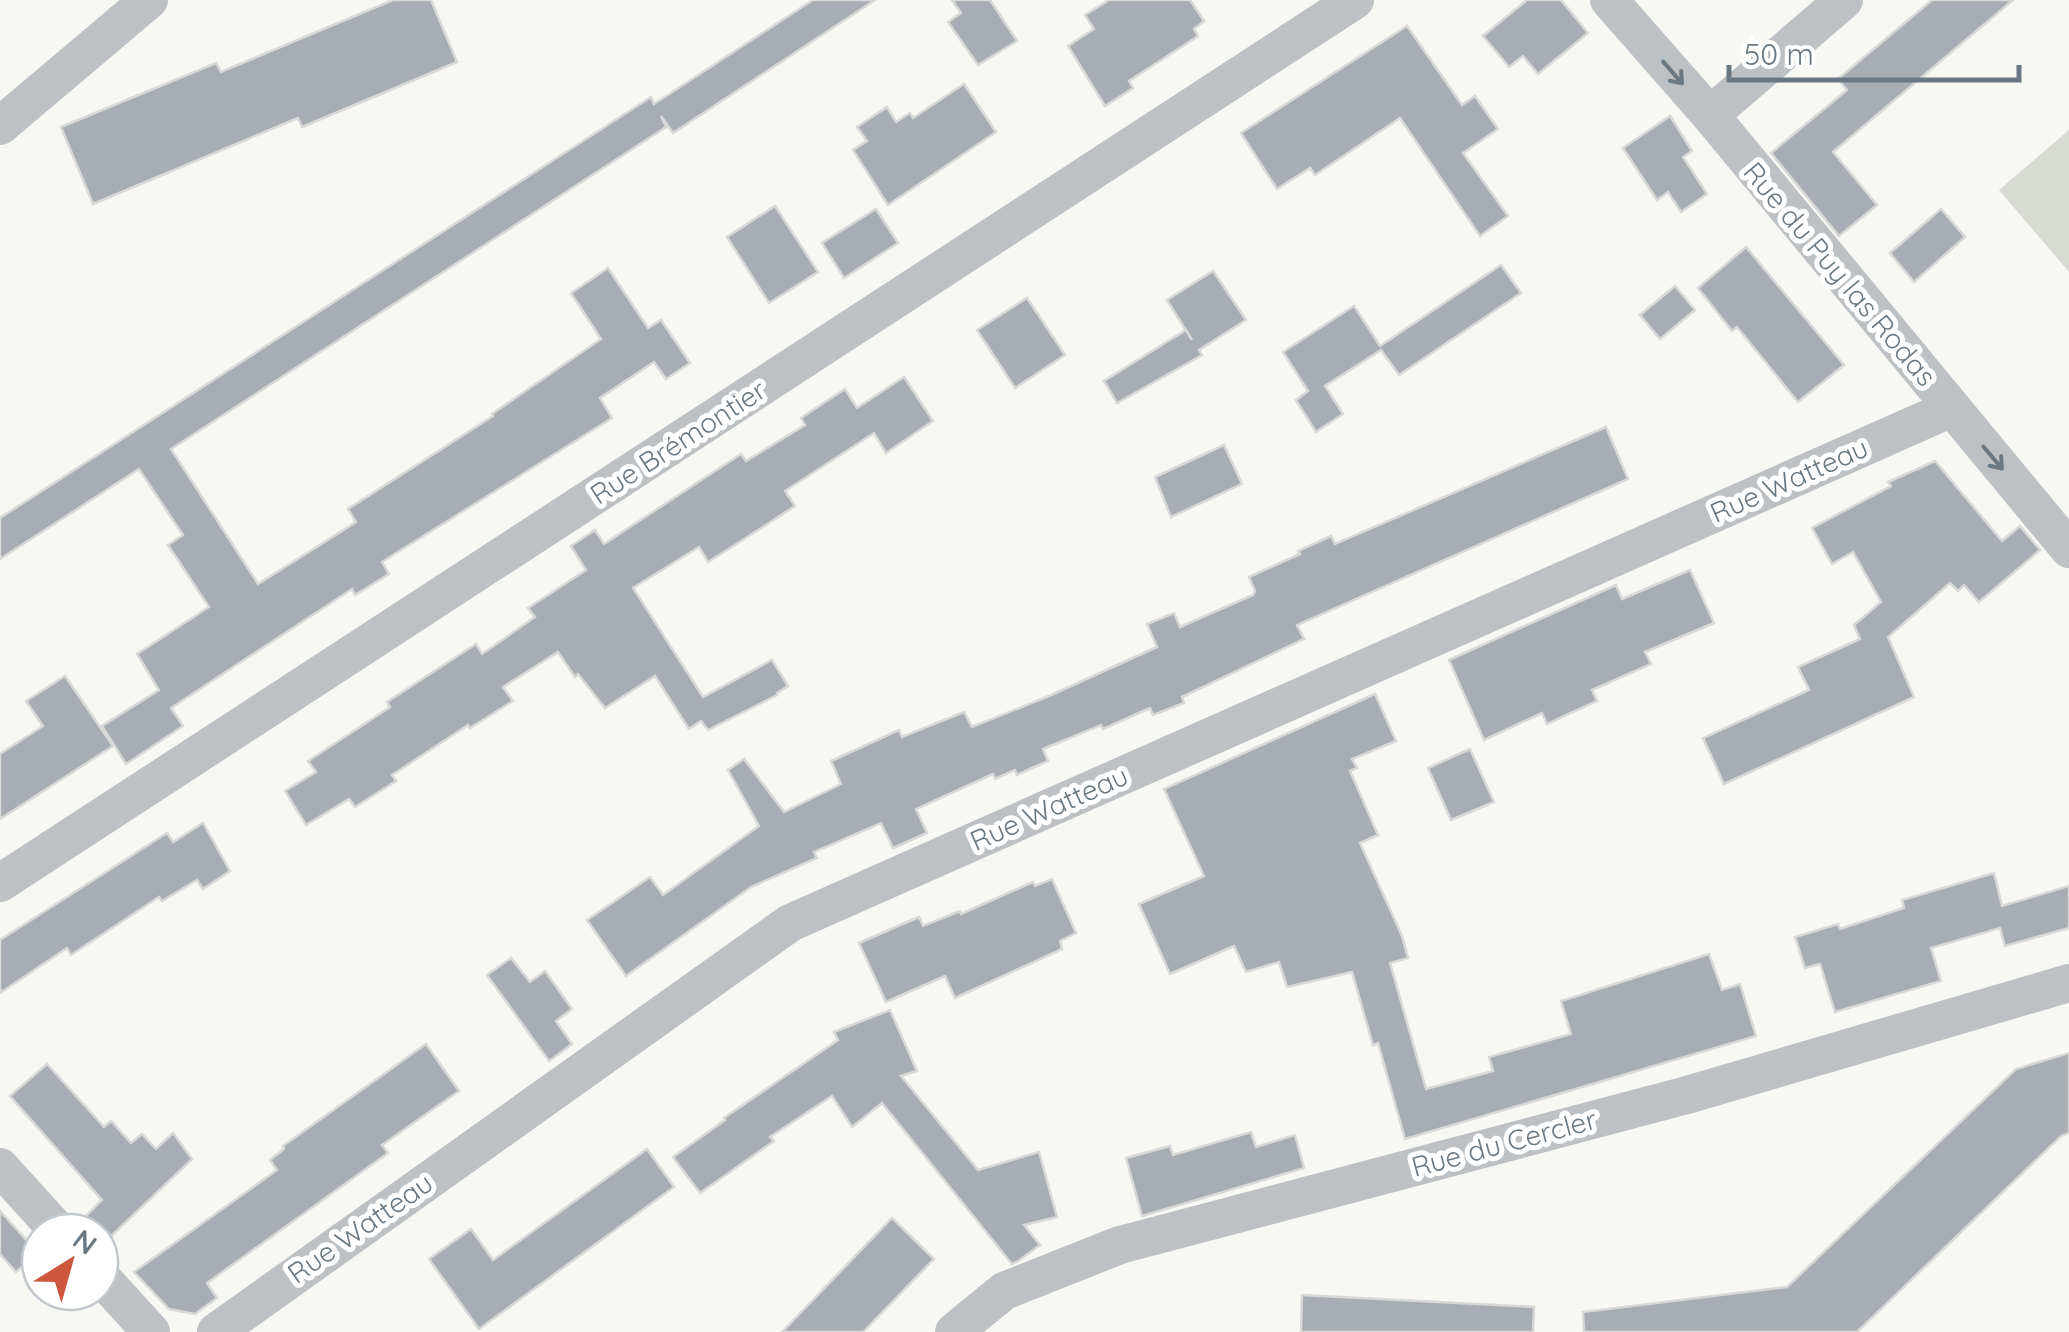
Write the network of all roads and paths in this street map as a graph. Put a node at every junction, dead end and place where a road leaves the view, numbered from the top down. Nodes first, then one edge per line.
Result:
1 (149, 0) edge
2 (1356, 0) edge
3 (1609, 0) edge
4 (1844, 0) edge
5 (1710, 115) junction
6 (0, 126) edge
7 (1952, 408) junction
8 (2069, 549) edge
9 (0, 883) edge
10 (2069, 983) edge
11 (0, 1168) edge
12 (41, 1212) edge
13 (120, 1298) edge
14 (151, 1332) edge
15 (216, 1332) edge
16 (954, 1332) edge

1 - 6 street
2 - 9 street, Rue Brémontier
3 -> 5 street, Rue du Puy las Rodas
4 - 5 street
5 - 7 street, Rue du Puy las Rodas
7 -> 8 street, Rue du Puy las Rodas
7 - 15 street, Rue Watteau
10 - 16 street, Rue du Cercler
11 - 12 street
13 - 14 street

